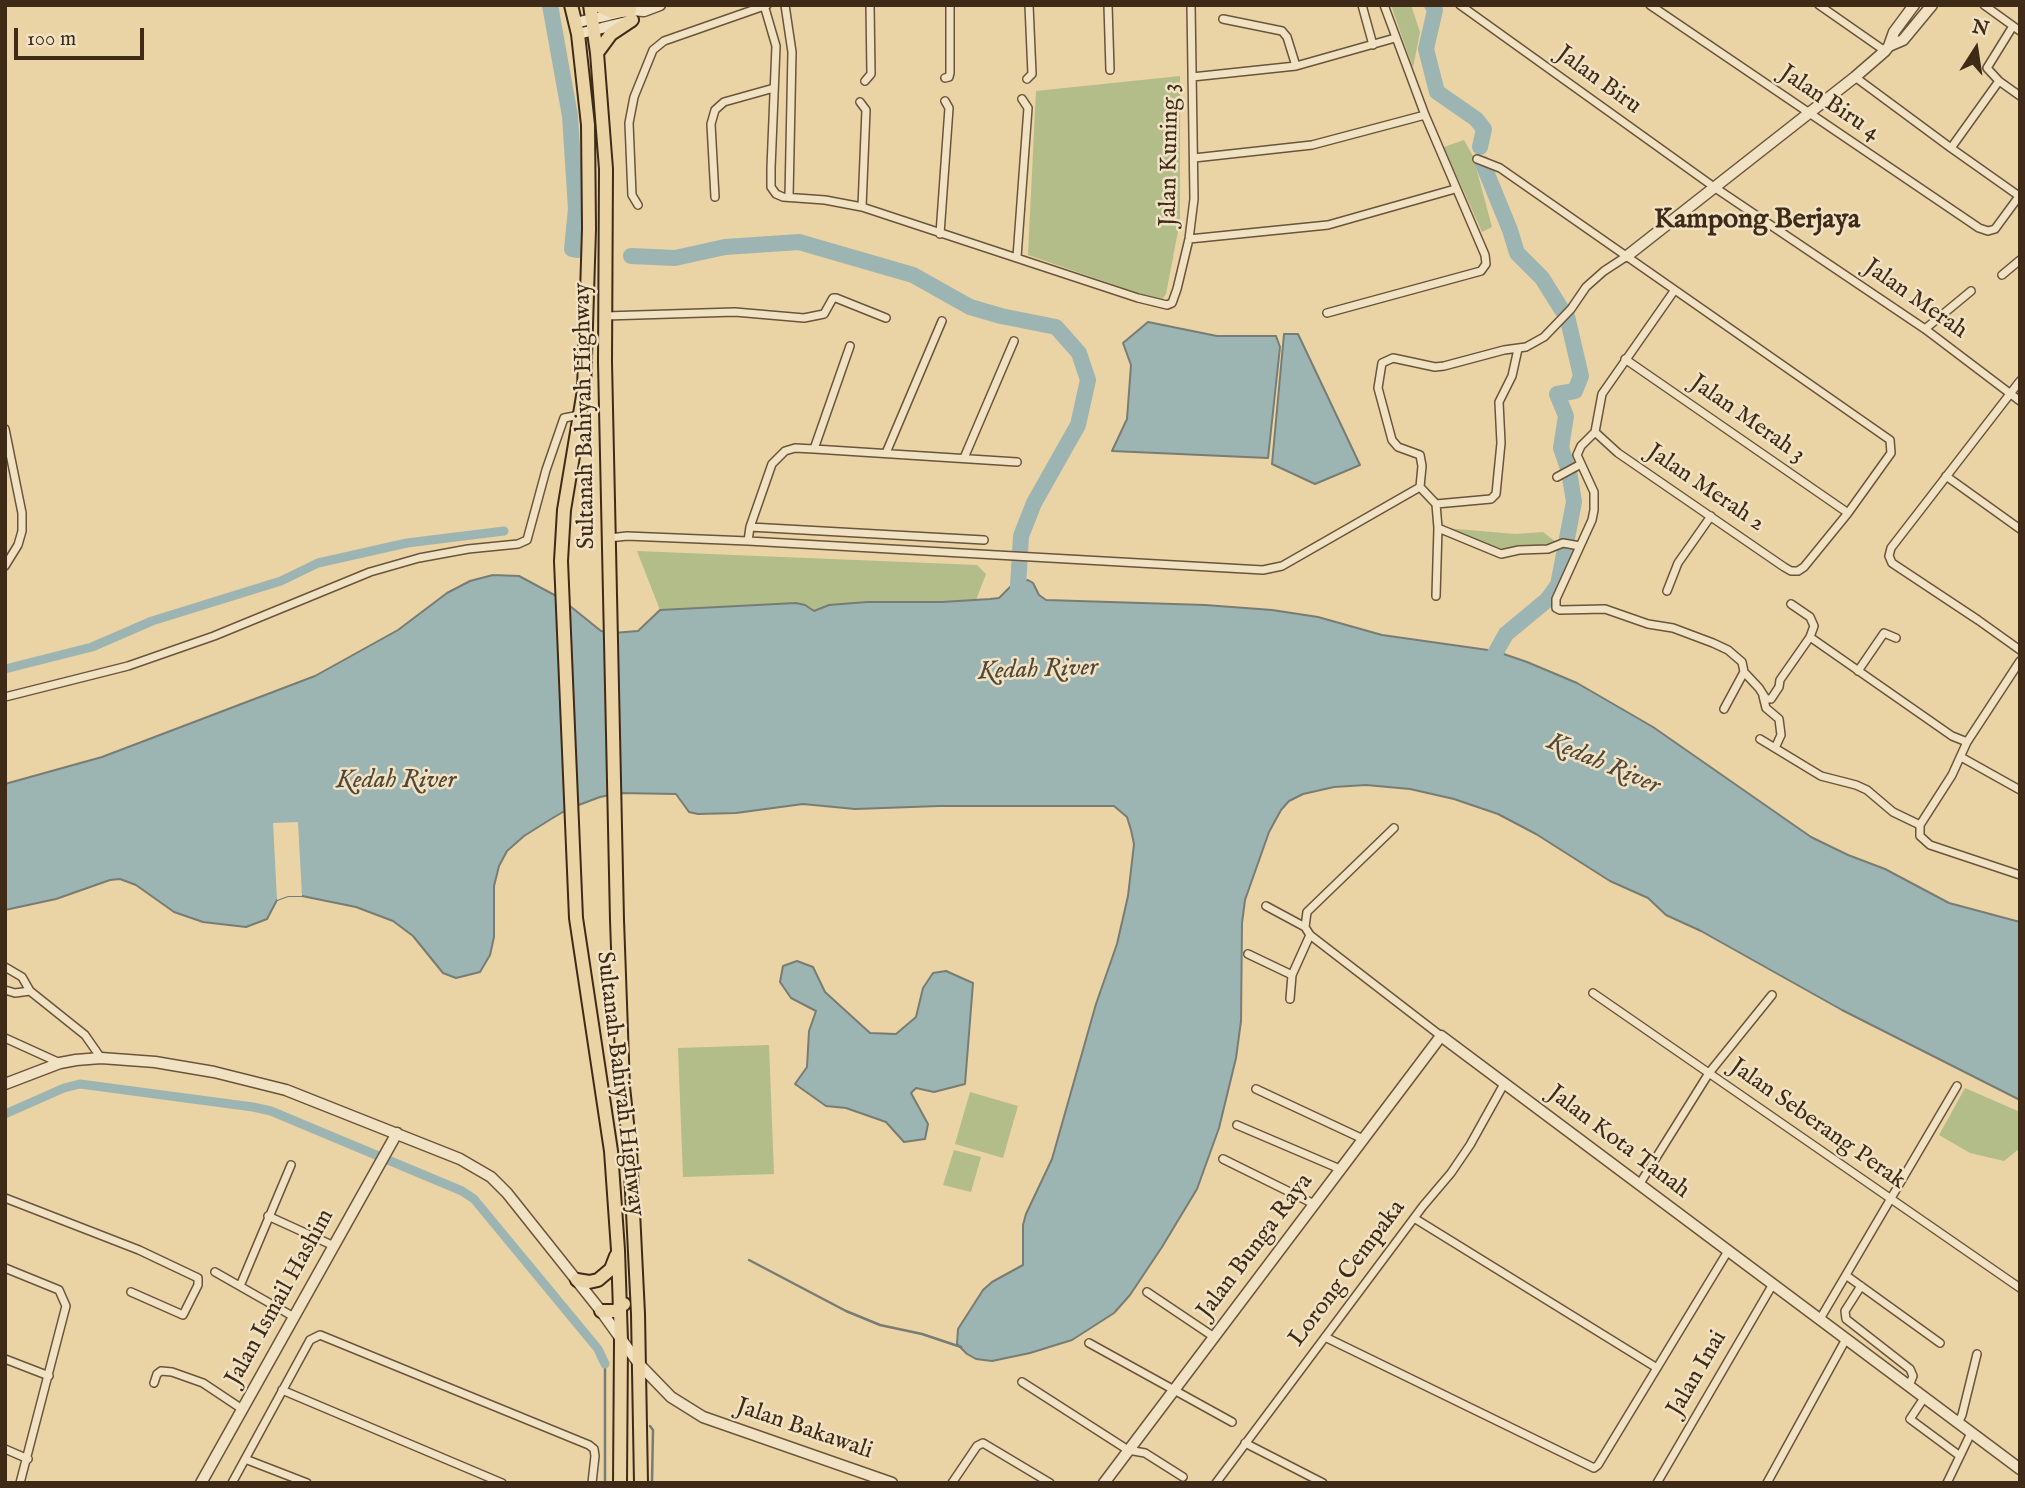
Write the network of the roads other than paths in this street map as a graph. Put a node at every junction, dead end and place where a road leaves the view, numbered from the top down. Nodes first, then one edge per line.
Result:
1 (571, 5) edge
2 (590, 5) edge
3 (597, 5) edge
4 (660, 5) edge
5 (785, 5) edge
6 (870, 5) edge
7 (950, 5) edge
8 (1029, 5) edge
9 (1108, 5) edge
10 (1191, 5) edge
11 (1362, 5) edge
12 (1384, 5) edge
13 (1460, 5) edge
14 (1650, 5) edge
15 (1819, 5) edge
16 (1914, 5) edge
17 (1932, 5) edge
18 (1984, 5) edge
19 (765, 6) edge
20 (635, 13) junction
21 (1223, 19) dead end
22 (594, 24) junction
23 (2016, 28) edge
24 (577, 29) junction
25 (1395, 38) junction
26 (1373, 45) junction
27 (1887, 48) junction
28 (597, 53) junction
29 (1296, 66) junction
30 (1111, 70) dead end
31 (1192, 77) junction
32 (1855, 77) junction
33 (868, 78) dead end
34 (945, 78) dead end
35 (1027, 79) dead end
36 (1999, 81) junction
37 (774, 88) junction
38 (2020, 96) edge
39 (1023, 99) dead end
40 (945, 101) dead end
41 (860, 102) dead end
42 (1808, 113) junction
43 (1424, 115) junction
44 (1951, 148) junction
45 (1194, 158) junction
46 (1477, 159) dead end
47 (1714, 187) junction
48 (1455, 189) junction
49 (2020, 195) edge
50 (715, 197) dead end
51 (789, 197) junction
52 (638, 205) dead end
53 (862, 207) junction
54 (940, 234) junction
55 (1189, 239) junction
56 (1627, 256) junction
57 (1017, 257) junction
58 (2020, 260) edge
59 (2002, 275) dead end
60 (1674, 291) junction
61 (1971, 291) dead end
62 (1327, 313) dead end
63 (605, 316) junction
64 (886, 318) dead end
65 (942, 321) dead end
66 (1925, 329) junction
67 (1014, 341) dead end
68 (850, 346) dead end
69 (1518, 349) junction
70 (1625, 359) junction
71 (2020, 381) edge
72 (2009, 392) junction
73 (2020, 401) edge
74 (580, 415) junction
75 (5, 429) edge
76 (1595, 432) junction
77 (814, 449) junction
78 (887, 453) junction
79 (8, 456) edge
80 (964, 458) junction
81 (1017, 462) dead end
82 (1578, 466) junction
83 (1560, 474) dead end
84 (1945, 476) junction
85 (1420, 487) junction
86 (1436, 505) junction
87 (1848, 513) junction
88 (1711, 516) junction
89 (750, 527) junction
90 (1438, 528) junction
91 (2020, 529) edge
92 (609, 538) junction
93 (984, 540) dead end
94 (748, 541) junction
95 (1577, 546) junction
96 (5, 566) edge
97 (1667, 591) dead end
98 (1436, 596) dead end
99 (1791, 604) dead end
100 (1810, 637) junction
101 (1896, 638) dead end
102 (2020, 650) edge
103 (2020, 661) edge
104 (1858, 671) junction
105 (1744, 673) junction
106 (1762, 695) junction
107 (5, 697) edge
108 (1724, 709) dead end
109 (1760, 739) dead end
110 (1967, 742) junction
111 (1775, 748) junction
112 (1961, 757) junction
113 (2020, 790) edge
114 (1920, 825) junction
115 (1394, 828) dead end
116 (2020, 875) edge
117 (1266, 906) dead end
118 (1305, 927) junction
119 (1310, 935) junction
120 (1248, 954) dead end
121 (5, 967) edge
122 (1293, 975) junction
123 (6, 989) edge
124 (30, 991) junction
125 (1593, 993) dead end
126 (1772, 995) dead end
127 (1290, 999) dead end
128 (1441, 1037) junction
129 (5, 1038) edge
130 (101, 1058) junction
131 (60, 1063) junction
132 (1709, 1073) junction
133 (5, 1084) edge
134 (1504, 1084) junction
135 (1957, 1086) dead end
136 (1256, 1089) dead end
137 (1237, 1125) dead end
138 (397, 1133) junction
139 (1363, 1139) junction
140 (1223, 1159) dead end
141 (290, 1165) dead end
142 (1340, 1169) junction
143 (1639, 1185) junction
144 (5, 1198) edge
145 (1891, 1200) junction
146 (1314, 1204) junction
147 (268, 1216) junction
148 (1414, 1218) junction
149 (334, 1246) junction
150 (618, 1250) junction
151 (1728, 1251) junction
152 (5, 1268) edge
153 (215, 1272) dead end
154 (1847, 1276) junction
155 (577, 1280) junction
156 (1773, 1284) junction
157 (240, 1286) junction
158 (636, 1286) junction
159 (1861, 1286) junction
160 (2020, 1288) edge
161 (131, 1292) dead end
162 (1147, 1292) dead end
163 (620, 1308) junction
164 (601, 1311) junction
165 (294, 1317) junction
166 (1820, 1320) junction
167 (1214, 1337) junction
168 (1325, 1337) junction
169 (1846, 1339) junction
170 (621, 1340) junction
171 (1089, 1343) dead end
172 (1940, 1343) dead end
173 (1977, 1354) dead end
174 (5, 1359) edge
175 (639, 1364) junction
176 (1657, 1368) junction
177 (48, 1377) junction
178 (1022, 1382) dead end
179 (154, 1383) dead end
180 (1909, 1386) junction
181 (1174, 1390) junction
182 (282, 1391) junction
183 (1924, 1398) junction
184 (242, 1409) junction
185 (1231, 1423) dead end
186 (1958, 1423) junction
187 (1971, 1433) junction
188 (1245, 1443) junction
189 (5, 1449) edge
190 (1128, 1450) junction
191 (1960, 1456) junction
192 (28, 1459) junction
193 (245, 1459) junction
194 (2020, 1469) edge
195 (1183, 1477) dead end
196 (20, 1483) edge
197 (201, 1483) edge
198 (232, 1483) edge
199 (307, 1483) edge
200 (502, 1483) edge
201 (593, 1483) edge
202 (621, 1483) edge
203 (641, 1483) edge
204 (892, 1483) edge
205 (952, 1483) edge
206 (1050, 1483) edge
207 (1104, 1483) edge
208 (1216, 1483) edge
209 (1323, 1483) edge
210 (1657, 1483) edge
211 (1767, 1483) edge
212 (1947, 1483) edge

1 - 24 main road
2 - 22 main road
3 - 20 main road
4 - 20 street
5 - 51 street
6 - 33 street
7 - 34 street
8 - 35 street
9 - 30 street
10 - 31 street, Jalan Kuning 3
11 - 26 street
12 - 25 street
13 - 47 street, Jalan Biru
14 - 42 street, Jalan Biru 4
15 - 27 street
16 - 27 street
17 - 27 street
18 - 23 street
19 - 37 street
19 - 52 street
20 - 22 street
20 - 28 main road
21 - 29 street
22 - 24 street
22 - 28 main road
23 - 36 street
24 - 74 main road, Sultanah Bahiyah Highway
25 - 26 street
25 - 43 street
26 - 29 street
27 - 32 street
28 - 63 main road, Sultanah Bahiyah Highway
29 - 31 street
31 - 45 street, Jalan Kuning 3
32 - 42 street
32 - 44 street
36 - 38 street
36 - 44 street
37 - 50 street
37 - 51 street
39 - 57 street
40 - 54 street
41 - 53 street
42 - 47 street
42 - 49 street, Jalan Biru 4
43 - 45 street
43 - 48 street
44 - 49 street
45 - 55 street, Jalan Kuning 3
46 - 56 street
47 - 56 street
47 - 66 street, Jalan Merah
48 - 55 street
48 - 62 street
51 - 53 street
53 - 54 street
54 - 57 street
55 - 57 street, Jalan Kuning 3
56 - 60 street
56 - 69 street
58 - 59 street
60 - 70 street
60 - 87 street, Jalan Merah 2
61 - 66 street
63 - 64 street
63 - 92 main road, Sultanah Bahiyah Highway
65 - 78 street
66 - 72 street, Jalan Merah
67 - 80 street
68 - 77 street
69 - 85 street
69 - 86 street
70 - 76 street
70 - 87 street, Jalan Merah 3
71 - 72 street
72 - 73 street, Jalan Merah
72 - 84 street
74 - 107 street
74 - 150 main road, Sultanah Bahiyah Highway
75 - 79 street
76 - 82 street
76 - 88 street, Jalan Merah 2
77 - 78 street
77 - 89 street
78 - 80 street
79 - 96 street
80 - 81 street
82 - 83 street
82 - 95 street
84 - 91 street
84 - 102 street
85 - 86 street
85 - 94 street
86 - 90 street
87 - 88 street, Jalan Merah 2
88 - 97 street
89 - 93 street
89 - 94 street
90 - 95 street
90 - 98 street
92 - 94 street
92 - 158 main road, Sultanah Bahiyah Highway
95 - 105 street
99 - 100 street
100 - 104 street
100 - 106 street
101 - 104 street
103 - 110 street
104 - 110 street
105 - 106 street
105 - 108 street
106 - 111 street
109 - 111 street
110 - 112 street
111 - 114 street
112 - 113 street
112 - 114 street
114 - 116 street
115 - 118 street
117 - 118 street
118 - 119 street, Jalan Kota Tanah
119 - 122 street
119 - 128 street, Jalan Kota Tanah
120 - 122 street
121 - 124 street
122 - 127 street
123 - 124 street
124 - 130 street
125 - 132 street, Jalan Seberang Perak
126 - 132 street
128 - 134 street, Jalan Kota Tanah
128 - 139 street, Jalan Bunga Raya
129 - 131 street
130 - 131 street, Jalan Bakawali
130 - 138 street, Jalan Bakawali
131 - 133 street, Jalan Bakawali
132 - 143 street
132 - 145 street, Jalan Seberang Perak
134 - 143 street, Jalan Kota Tanah
134 - 148 street, Lorong Cempaka
135 - 145 street
136 - 139 street
137 - 142 street
138 - 149 street, Jalan Ismail Hashim
138 - 155 street, Jalan Bakawali
139 - 142 street, Jalan Bunga Raya
140 - 146 street
141 - 147 street
142 - 146 street, Jalan Bunga Raya
143 - 151 street, Jalan Kota Tanah
144 - 161 street
145 - 154 street
145 - 160 street, Jalan Seberang Perak
146 - 167 street, Jalan Bunga Raya
147 - 149 street
147 - 157 street
148 - 168 street, Lorong Cempaka
148 - 176 street
149 - 165 street, Jalan Ismail Hashim
150 - 155 main road
150 - 163 main road, Sultanah Bahiyah Highway
151 - 156 street, Jalan Kota Tanah
151 - 176 street
152 - 177 street
153 - 157 street
154 - 159 street
154 - 166 street
155 - 164 street, Jalan Bakawali
156 - 166 street, Jalan Kota Tanah
156 - 210 street, Jalan Inai
157 - 165 street
158 - 163 main road
158 - 175 main road, Sultanah Bahiyah Highway
159 - 172 street
159 - 180 street
162 - 167 street
163 - 164 main road
163 - 170 main road, Sultanah Bahiyah Highway
164 - 170 street, Jalan Bakawali
165 - 184 street, Jalan Ismail Hashim
166 - 169 street, Jalan Kota Tanah
167 - 181 street, Jalan Bunga Raya
168 - 176 street
168 - 188 street, Lorong Cempaka
169 - 180 street, Jalan Kota Tanah
169 - 211 street
170 - 175 street, Jalan Bakawali
170 - 202 main road, Sultanah Bahiyah Highway
171 - 181 street
173 - 186 street
174 - 177 street
175 - 203 main road, Sultanah Bahiyah Highway
175 - 204 street, Jalan Bakawali
177 - 192 street
178 - 190 street
179 - 184 street
180 - 183 street, Jalan Kota Tanah
181 - 185 street
181 - 190 street, Jalan Bunga Raya
182 - 193 street
182 - 200 street
182 - 201 street
183 - 186 street, Jalan Kota Tanah
183 - 191 street
184 - 197 street, Jalan Ismail Hashim
186 - 187 street, Jalan Kota Tanah
187 - 191 street
187 - 194 street, Jalan Kota Tanah
188 - 208 street, Lorong Cempaka
188 - 209 street
189 - 192 street
190 - 195 street
190 - 207 street, Jalan Bunga Raya
191 - 212 street
192 - 196 street
193 - 198 street
193 - 199 street
205 - 206 street

